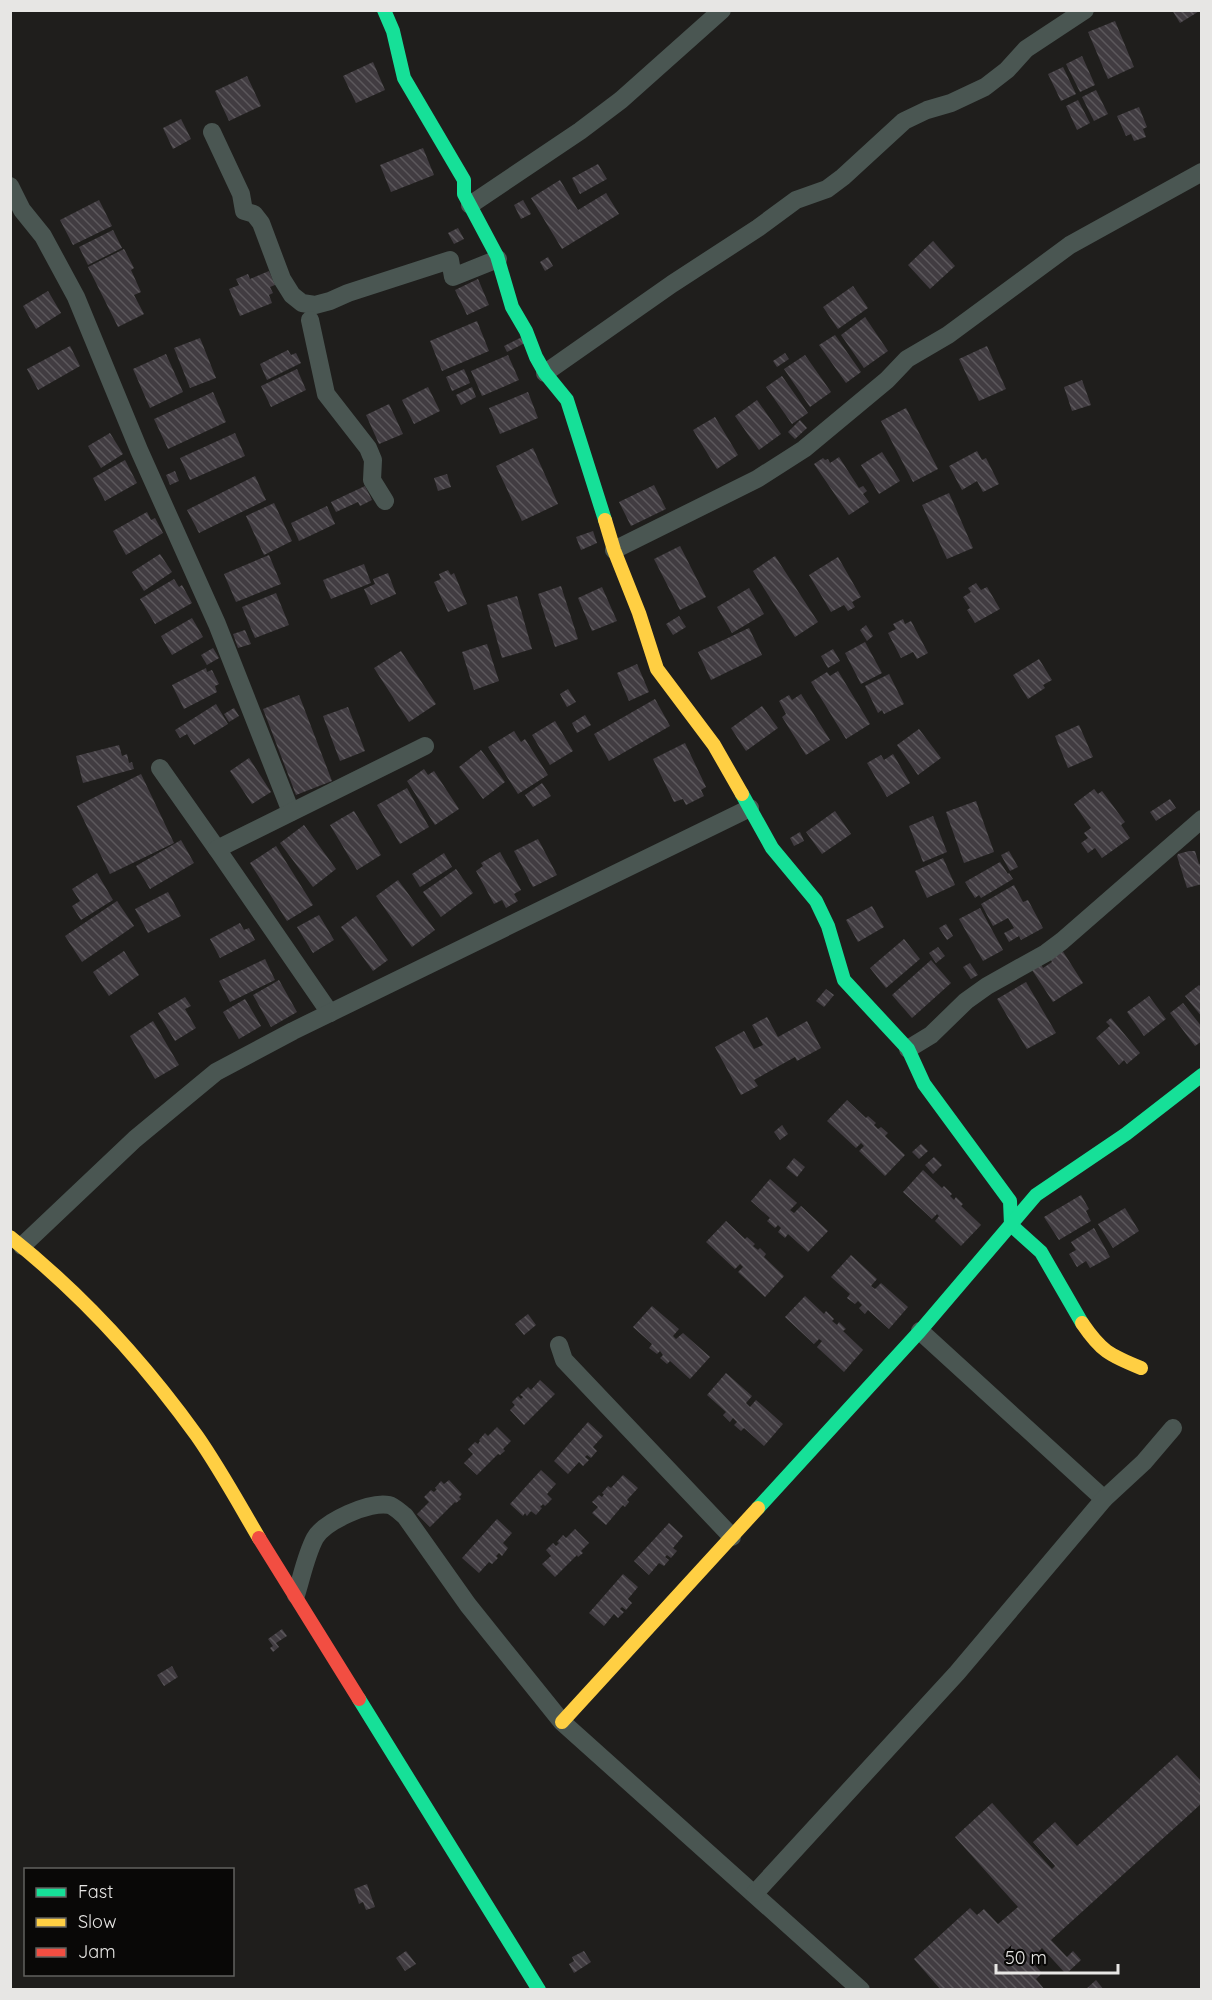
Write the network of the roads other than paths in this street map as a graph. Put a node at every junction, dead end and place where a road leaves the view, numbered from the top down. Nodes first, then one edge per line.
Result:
1 (384, 10) edge
2 (722, 10) edge
3 (1085, 10) edge
4 (212, 132) dead end
5 (1202, 172) edge
6 (10, 186) edge
7 (470, 205) junction
8 (498, 258) junction
9 (309, 310) junction
10 (545, 373) junction
11 (385, 501) dead end
12 (614, 550) junction
13 (425, 746) dead end
14 (160, 768) dead end
15 (750, 808) junction
16 (291, 812) junction
17 (1202, 819) edge
18 (217, 849) junction
19 (330, 1012) junction
20 (908, 1049) junction
21 (1202, 1075) edge
22 (1011, 1225) junction
23 (16, 1242) edge
24 (920, 1331) junction
25 (559, 1345) dead end
26 (1141, 1368) dead end
27 (1173, 1428) dead end
28 (1104, 1500) junction
29 (732, 1537) junction
30 (296, 1595) junction
31 (562, 1722) junction
32 (755, 1893) junction
33 (539, 1989) edge
34 (861, 1989) edge

1 - 7 street
2 - 7 street
3 - 10 street
4 - 9 street
5 - 12 street
6 - 16 street
7 - 8 street
8 - 9 street
8 - 10 street
9 - 11 street
10 - 12 street
12 - 15 street
13 - 16 street
14 - 18 street
15 - 19 street
15 - 20 street
16 - 18 street
17 - 20 street
18 - 19 street
19 - 23 street
20 - 22 street
21 - 22 street
22 - 24 street
22 - 26 street
23 - 30 street
24 - 28 street
24 - 29 street
25 - 29 street
27 - 28 street
28 - 32 street
29 - 31 street
30 - 31 street
30 - 33 street
31 - 32 street
32 - 34 street

